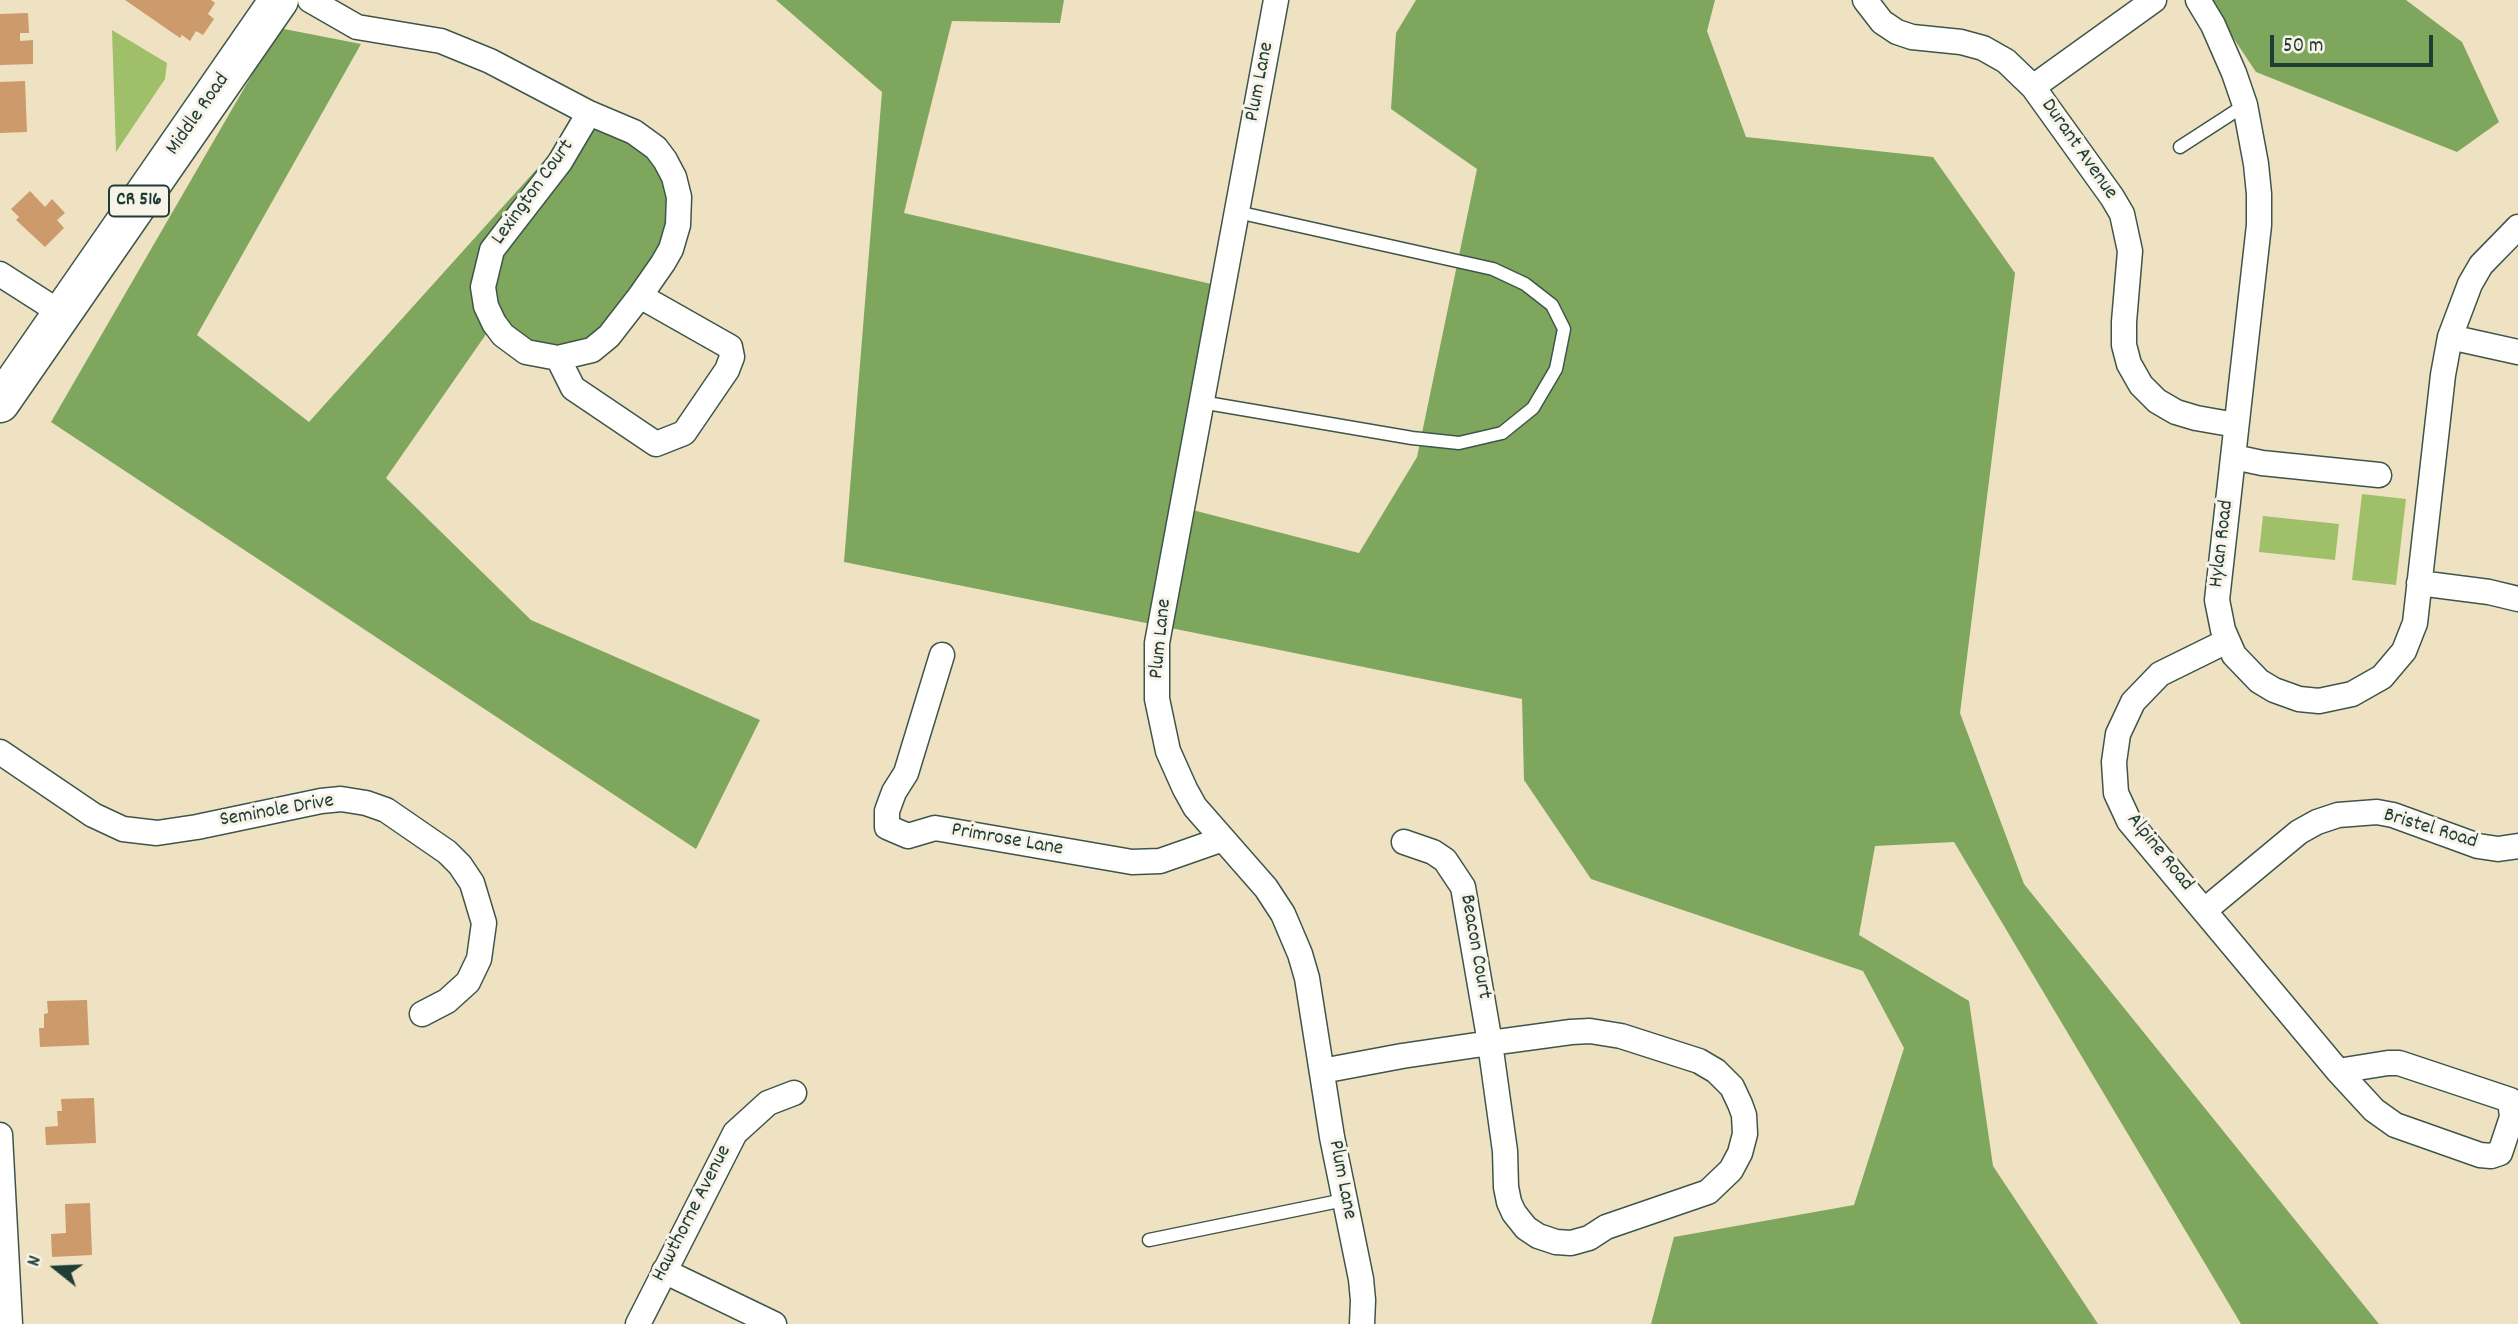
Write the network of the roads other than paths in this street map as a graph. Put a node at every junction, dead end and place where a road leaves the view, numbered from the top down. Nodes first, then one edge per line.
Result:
1 (279, 0) edge
2 (310, 0) edge
3 (1276, 0) edge
4 (1865, 0) edge
5 (2154, 0) edge
6 (2198, 0) edge
7 (2033, 87) junction
8 (2245, 105) junction
9 (589, 113) junction
10 (2180, 147) dead end
11 (1237, 212) junction
12 (2518, 227) edge
13 (0, 274) edge
14 (640, 296) junction
15 (61, 313) junction
16 (2450, 337) junction
17 (2518, 352) edge
18 (558, 358) junction
19 (1201, 402) junction
20 (0, 403) edge
21 (2236, 425) junction
22 (2234, 457) junction
23 (2379, 475) dead end
24 (2419, 583) junction
25 (2518, 599) edge
26 (2227, 641) junction
27 (942, 655) dead end
28 (0, 752) edge
29 (1223, 839) junction
30 (1404, 842) dead end
31 (2518, 846) edge
32 (2205, 910) junction
33 (422, 1014) dead end
34 (1490, 1043) junction
35 (2339, 1070) junction
36 (1322, 1071) junction
37 (794, 1093) dead end
38 (0, 1135) edge
39 (1344, 1200) junction
40 (1149, 1240) dead end
41 (664, 1271) junction
42 (10, 1324) edge
43 (638, 1324) edge
44 (774, 1324) edge
45 (1362, 1324) edge

1 - 15 main road, Middle Road / CR 516
2 - 9 street, Lexington Court
3 - 11 street, Plum Lane
4 - 7 street, Durant Avenue
5 - 7 street
6 - 8 street, Hylan Road
7 - 21 street, Durant Avenue
8 - 10 lane
8 - 21 street, Hylan Road
9 - 14 street, Lexington Court
9 - 18 street, Lexington Court
11 - 19 street, Plum Lane
11 - 19 lane
12 - 16 street, Hylan Road
13 - 15 street
14 - 18 street, Lexington Court
14 - 18 street
15 - 20 main road, Middle Road / CR 516
16 - 17 street
16 - 24 street, Hylan Road
19 - 29 street, Plum Lane
21 - 22 street, Hylan Road
22 - 23 street
22 - 26 street, Hylan Road
24 - 25 street
24 - 26 street, Hylan Road
26 - 32 street, Alpine Road
27 - 29 street, Primrose Lane
28 - 33 street, Seminole Drive
29 - 36 street, Plum Lane
30 - 34 street, Beacon Court
31 - 32 street, Bristel Road
32 - 35 street, Alpine Road
34 - 34 street
34 - 36 street
35 - 35 street, Alpine Road
36 - 39 street, Plum Lane
37 - 41 street, Hawthorne Avenue
38 - 42 street
39 - 40 lane
39 - 45 street, Plum Lane
41 - 43 street, Hawthorne Avenue
41 - 44 street

